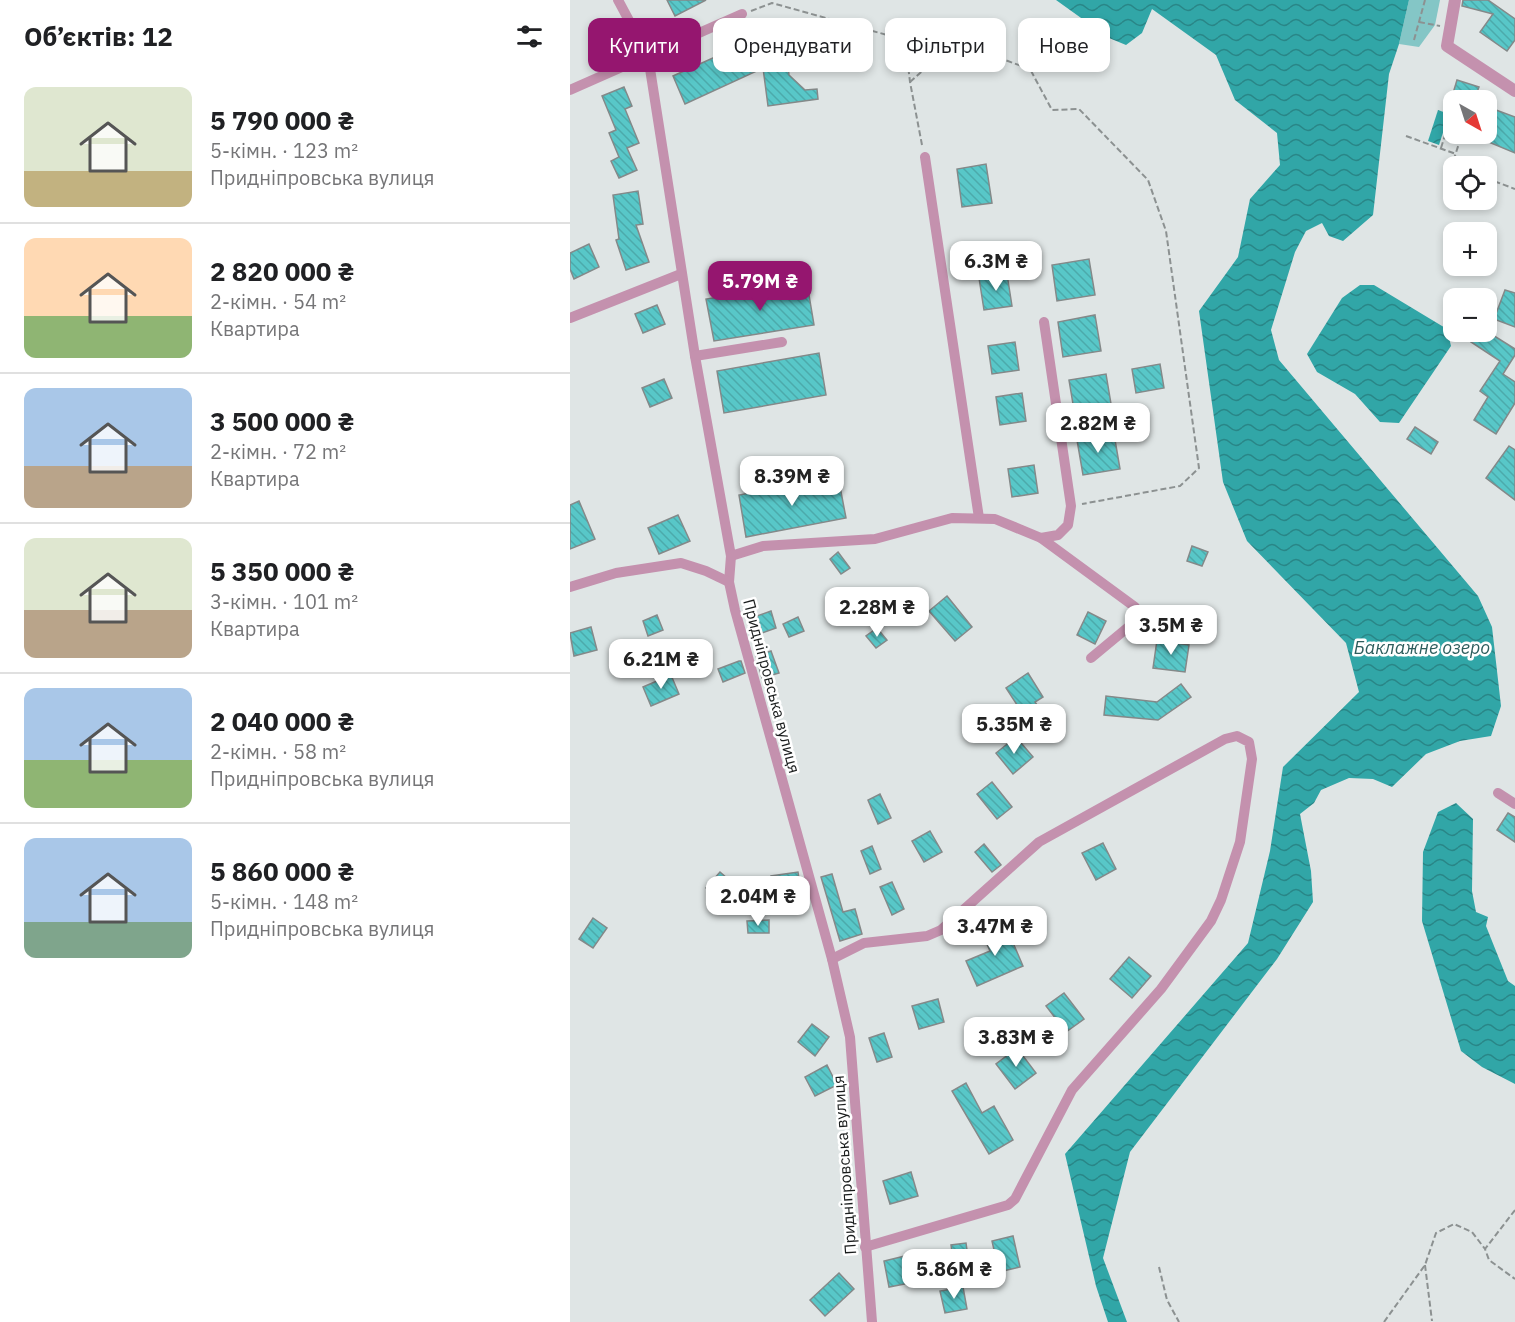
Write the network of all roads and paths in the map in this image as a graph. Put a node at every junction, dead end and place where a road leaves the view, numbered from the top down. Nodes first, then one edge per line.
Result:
1 (618, 0) edge
2 (1425, 0) edge
3 (1455, 0) edge
4 (742, 14) joint
5 (628, 18) edge
6 (1419, 22) junction
7 (1449, 27) junction
8 (701, 32) edge
9 (1414, 40) dead end
10 (611, 72) edge
11 (650, 72) edge
12 (910, 82) junction
13 (570, 90) edge
14 (1515, 91) edge
15 (1406, 136) dead end
16 (1443, 139) edge
17 (1459, 144) edge
18 (1440, 148) junction
19 (1456, 154) joint
20 (925, 157) joint
21 (1497, 182) edge
22 (1515, 189) edge
23 (681, 274) junction
24 (570, 318) edge
25 (1044, 322) dead end
26 (782, 342) dead end
27 (695, 356) junction
28 (1071, 506) junction
29 (979, 518) junction
30 (1041, 538) junction
31 (731, 556) junction
32 (729, 582) junction
33 (570, 587) edge
34 (1091, 658) dead end
35 (1498, 793) dead end
36 (1515, 804) edge
37 (832, 959) junction
38 (1515, 1210) edge
39 (865, 1247) junction
40 (1485, 1249) junction
41 (1425, 1265) junction
42 (1159, 1267) dead end
43 (1515, 1278) edge
44 (1432, 1321) edge
45 (872, 1322) edge
46 (1179, 1322) edge
47 (1384, 1322) edge

1 - 5 street, Придніпровська вулиця
2 - 6 path
3 - 7 street
4 - 8 street
4 - 12 path
6 - 7 path
6 - 9 path
7 - 14 street
10 - 13 street
11 - 23 street, Придніпровська вулиця
12 - 20 path
12 - 28 path
15 - 18 path
16 - 18 path
17 - 19 path
18 - 19 path
20 - 29 street
21 - 22 path
23 - 24 street
23 - 27 street, Придніпровська вулиця
25 - 28 street
26 - 27 street
27 - 31 street, Придніпровська вулиця
28 - 30 street
29 - 30 street
29 - 31 street
30 - 34 street
31 - 32 street, Придніпровська вулиця
32 - 33 street
32 - 37 street, Придніпровська вулиця
35 - 36 street
37 - 39 street, Придніпровська вулиця
37 - 39 street
38 - 40 path
39 - 45 street, Придніпровська вулиця
40 - 41 path
40 - 43 path
41 - 44 path
41 - 47 path
42 - 46 path

